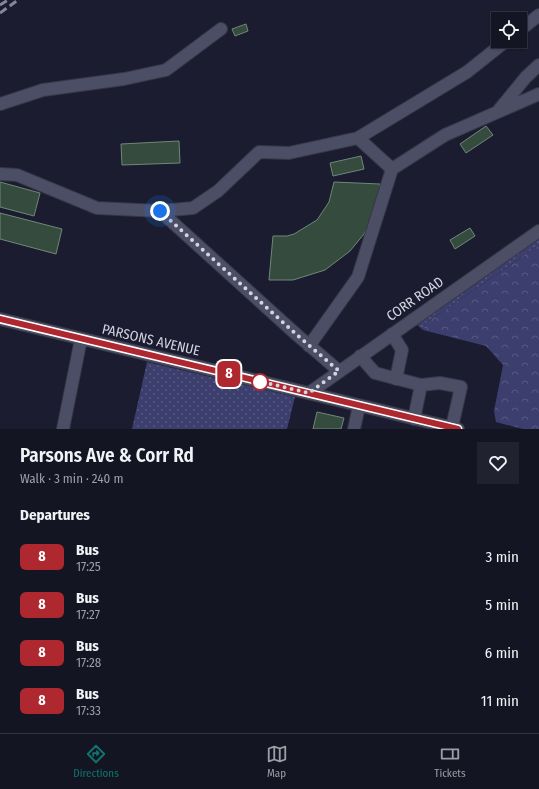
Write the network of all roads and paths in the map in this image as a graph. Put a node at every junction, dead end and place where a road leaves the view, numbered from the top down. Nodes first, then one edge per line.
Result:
1 (539, 15) edge
2 (527, 24) edge
3 (221, 29) dead end
4 (497, 48) edge
5 (539, 65) edge
6 (539, 94) edge
7 (0, 104) edge
8 (497, 112) junction
9 (358, 138) junction
10 (392, 169) junction
11 (0, 174) edge
12 (160, 211) junction
13 (539, 231) edge
14 (0, 319) edge
15 (392, 334) junction
16 (81, 339) junction
17 (309, 346) junction
18 (360, 356) junction
19 (339, 371) junction
20 (396, 379) junction
21 (421, 385) junction
22 (309, 393) junction
23 (359, 406) junction
24 (414, 419) junction
25 (455, 428) edge
26 (63, 429) edge
27 (354, 429) edge

1 - 2 street
3 - 7 street
4 - 9 street
5 - 8 street
6 - 8 street
8 - 10 street
9 - 10 street
9 - 12 street
10 - 17 street
11 - 12 street
12 - 17 street
13 - 15 street, CORR ROAD
14 - 16 street, PARSONS AVENUE
15 - 18 street, CORR ROAD
15 - 20 street
16 - 22 street, PARSONS AVENUE
16 - 26 street
17 - 19 street
18 - 19 street, CORR ROAD
18 - 20 street
19 - 22 street, CORR ROAD
20 - 21 street
21 - 24 street
21 - 25 street
22 - 23 street, PARSONS AVENUE
23 - 24 street, PARSONS AVENUE
23 - 27 street
24 - 25 street, PARSONS AVENUE

